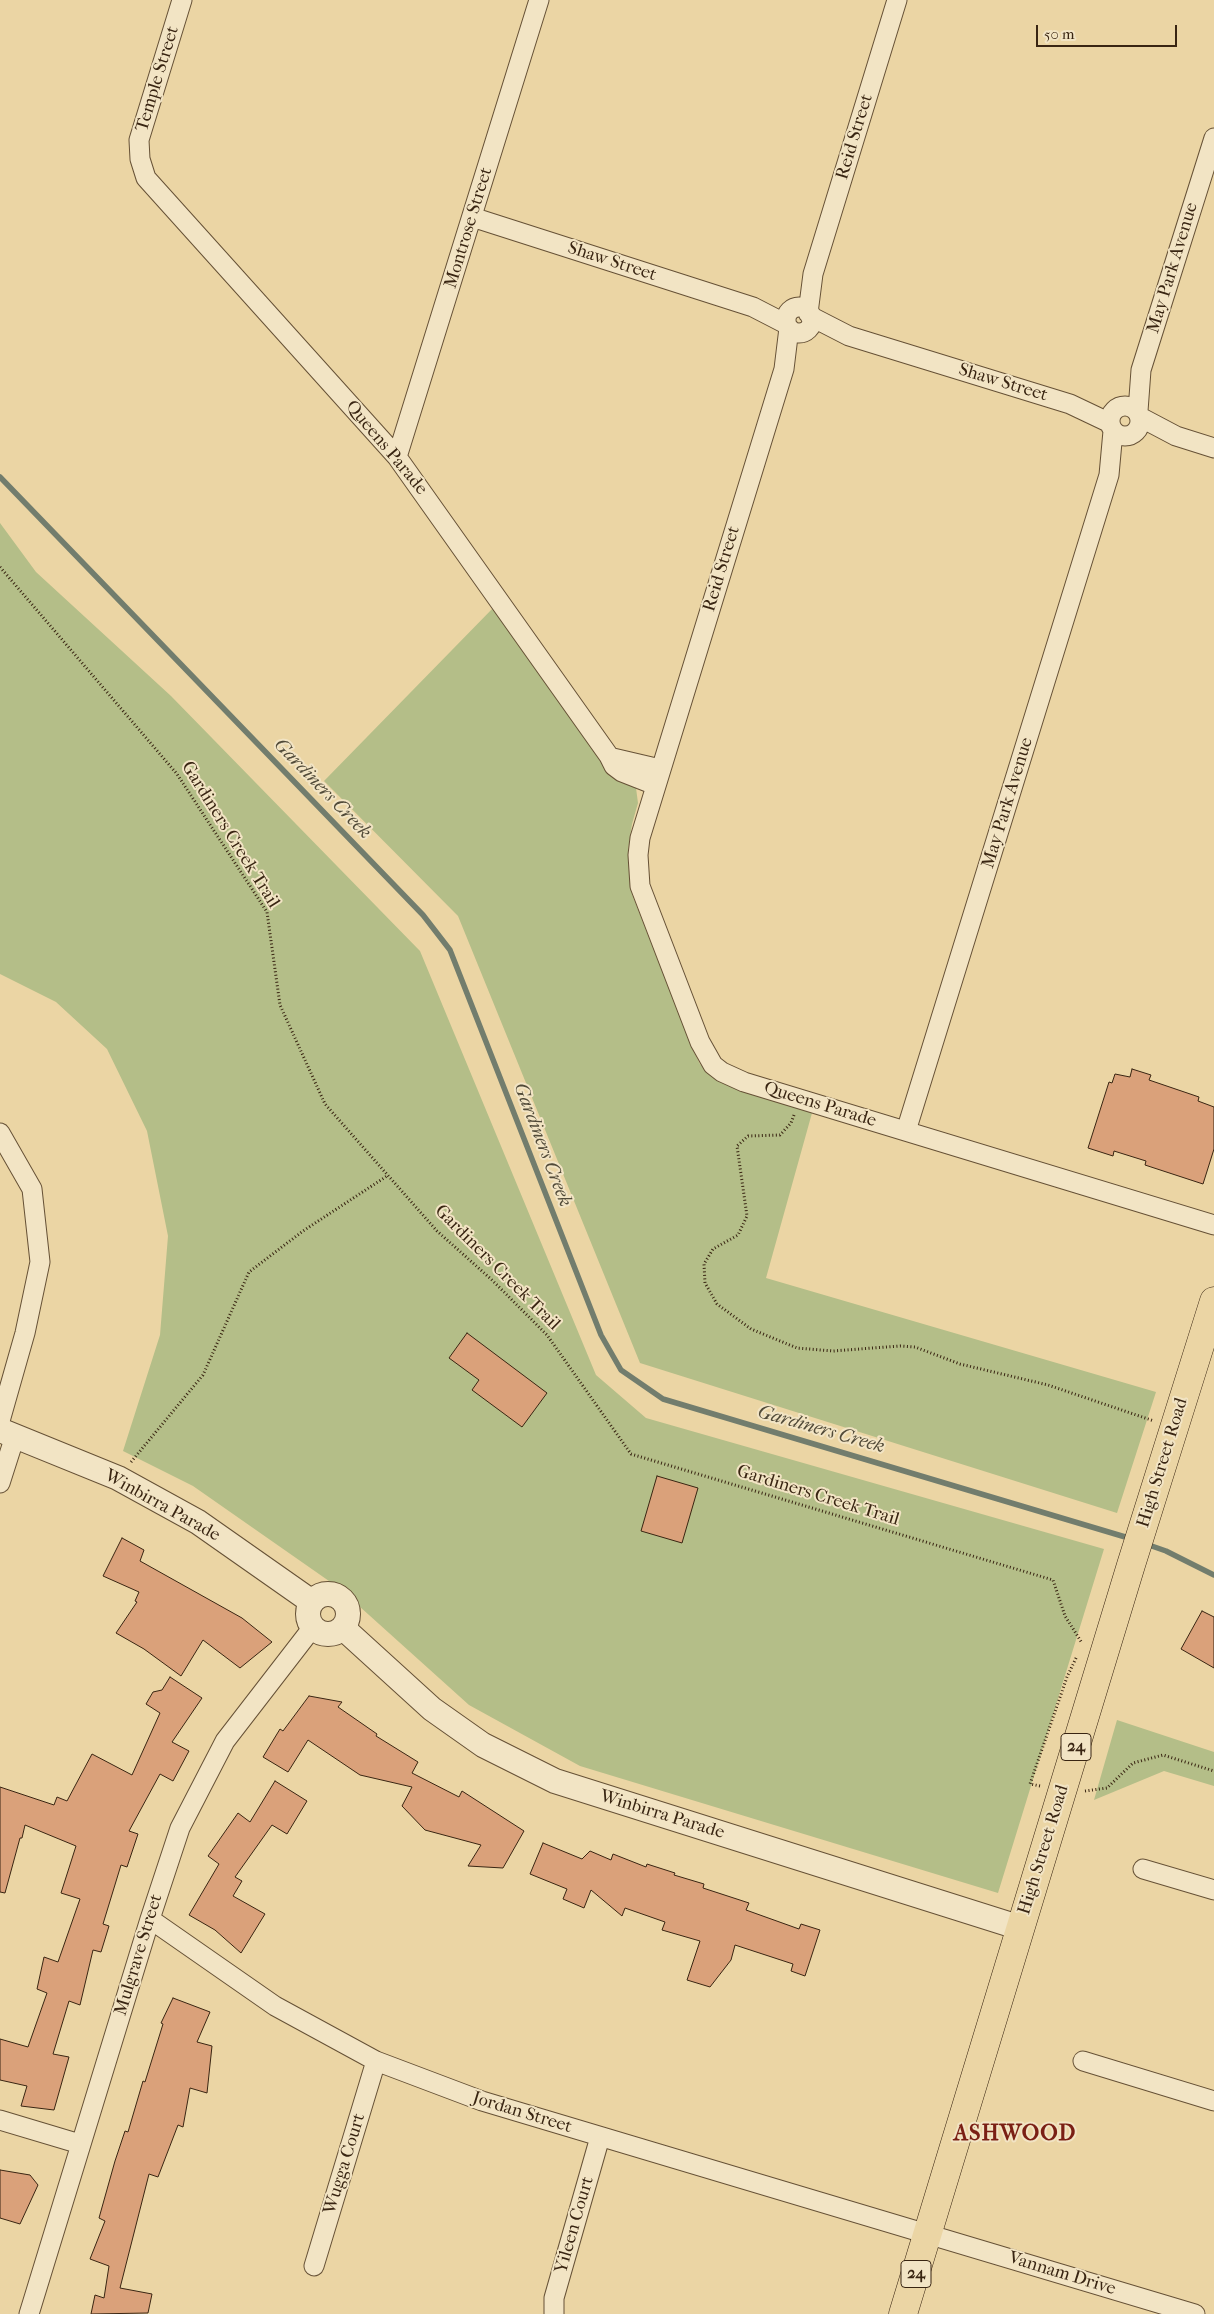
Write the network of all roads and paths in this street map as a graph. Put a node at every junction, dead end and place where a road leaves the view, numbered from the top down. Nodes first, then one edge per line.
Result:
1 (182, 0) edge
2 (539, 0) edge
3 (897, 0) edge
4 (1214, 138) edge
5 (140, 160) joint
6 (472, 217) junction
7 (798, 320) junction
8 (1125, 421) junction
9 (1214, 448) edge
10 (397, 457) junction
11 (0, 567) edge
12 (657, 777) junction
13 (801, 1098) junction
14 (906, 1131) junction
15 (0, 1133) edge
16 (387, 1176) junction
17 (1214, 1225) edge
18 (1214, 1301) edge
19 (1175, 1425) junction
20 (5, 1429) edge
21 (118, 1478) junction
22 (0, 1483) edge
23 (312, 1602) junction
24 (313, 1627) junction
25 (343, 1628) junction
26 (1214, 1771) edge
27 (1062, 1792) junction
28 (1143, 1869) dead end
29 (1214, 1890) edge
30 (150, 1919) junction
31 (1021, 1928) junction
32 (376, 2061) junction
33 (1083, 2061) dead end
34 (1214, 2102) edge
35 (0, 2120) edge
36 (600, 2137) junction
37 (80, 2144) junction
38 (928, 2233) junction
39 (314, 2266) dead end
40 (29, 2314) edge
41 (554, 2314) edge
42 (904, 2314) edge
43 (1195, 2314) edge

1 - 5 street, Temple Street
2 - 6 street, Montrose Street
3 - 7 street, Reid Street
4 - 8 street, May Park Avenue
5 - 10 street, Queens Parade
6 - 7 street, Shaw Street
6 - 10 street, Montrose Street
7 - 8 street, Shaw Street
7 - 12 street, Reid Street
8 - 9 street, Shaw Street
8 - 14 street, May Park Avenue
10 - 12 street, Queens Parade
11 - 16 path, Gardiners Creek Trail
12 - 13 street, Queens Parade
13 - 14 street, Queens Parade
13 - 19 path
14 - 17 street, Queens Parade
15 - 20 street
16 - 21 path
16 - 27 path, Gardiners Creek Trail
18 - 19 main road, High Street Road / 24
19 - 27 main road, High Street Road / 24
20 - 21 street, Winbirra Parade
20 - 22 street
21 - 23 street, Winbirra Parade
23 - 24 street
23 - 25 street
24 - 25 street
24 - 30 street, Mulgrave Street
25 - 31 street, Winbirra Parade
26 - 27 path, Gardiners Creek Trail
27 - 31 main road, High Street Road / 24
28 - 29 street
30 - 32 street, Jordan Street
30 - 37 street, Mulgrave Street
31 - 38 main road, High Street Road / 24
32 - 36 street, Jordan Street
32 - 39 street, Wugga Court
33 - 34 street
35 - 37 street
36 - 38 street, Jordan Street
36 - 41 street, Yileen Court
37 - 40 street, Mulgrave Street
38 - 42 main road, High Street Road / 24
38 - 43 street, Vannam Drive

